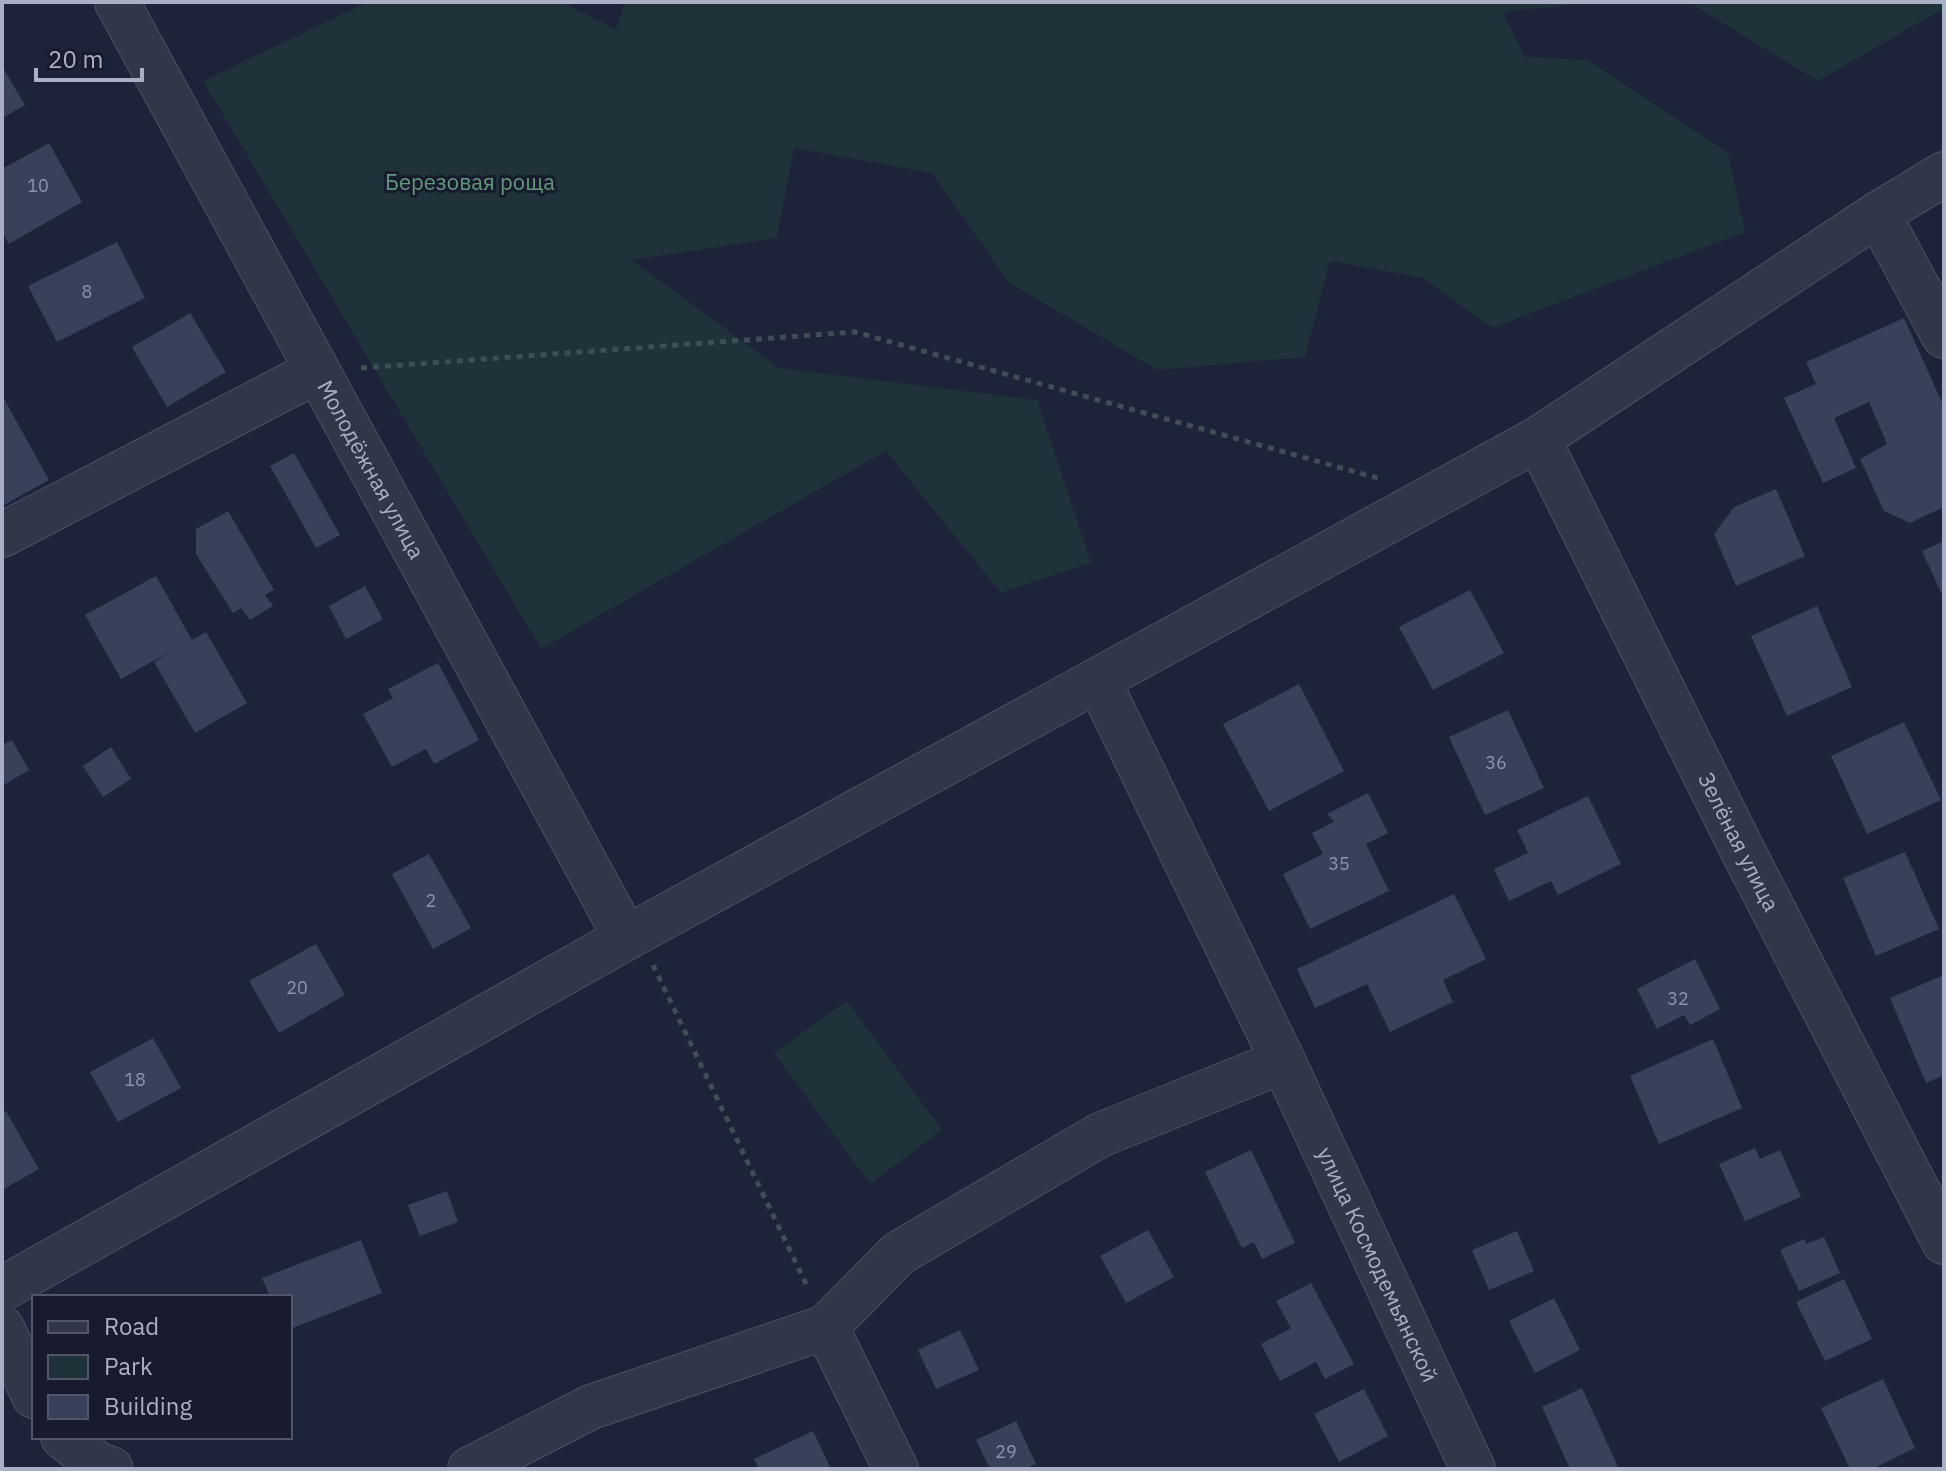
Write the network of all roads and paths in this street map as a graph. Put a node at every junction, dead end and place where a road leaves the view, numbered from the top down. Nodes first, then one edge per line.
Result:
1 (117, 2) edge
2 (1944, 174) edge
3 (1878, 214) junction
4 (1944, 336) edge
5 (317, 371) junction
6 (1538, 439) junction
7 (1436, 495) junction
8 (2, 535) edge
9 (1098, 680) junction
10 (632, 935) junction
11 (1283, 1061) junction
12 (1944, 1242) edge
13 (2, 1289) edge
14 (826, 1327) junction
15 (2, 1328) edge
16 (32, 1392) edge
17 (66, 1439) edge
18 (111, 1469) edge
19 (470, 1469) edge
20 (896, 1469) edge
21 (1473, 1469) edge

1 - 5 street, Молодёжная улица
2 - 3 street
3 - 4 street
3 - 6 street
5 - 7 path
5 - 8 street
5 - 10 street, Молодёжная улица
6 - 7 street
6 - 12 street, Зелёная улица
7 - 9 street
9 - 10 street
9 - 11 street, улица Космодемьянской
10 - 13 street
10 - 14 path
11 - 14 street
11 - 21 street, улица Космодемьянской
14 - 19 street
14 - 20 street
15 - 16 street
17 - 18 street

